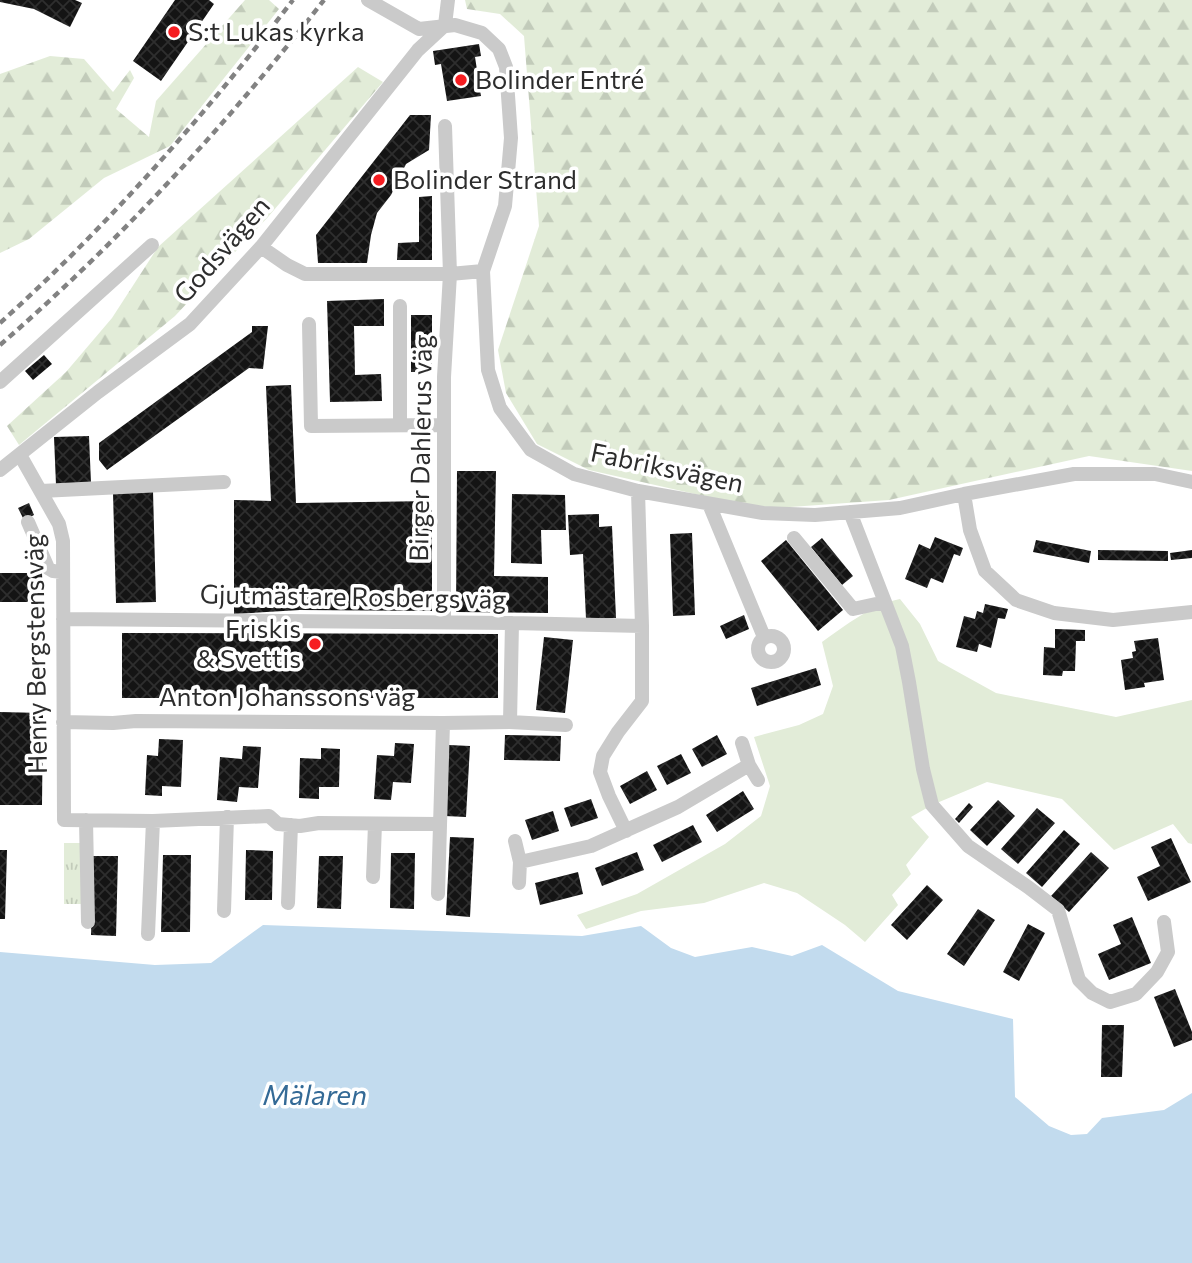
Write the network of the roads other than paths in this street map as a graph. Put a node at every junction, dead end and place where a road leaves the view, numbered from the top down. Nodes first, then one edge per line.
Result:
1 (368, 0) edge
2 (448, 0) edge
3 (445, 26) junction
4 (445, 126) dead end
5 (152, 245) dead end
6 (261, 247) junction
7 (483, 271) junction
8 (450, 275) junction
9 (400, 306) dead end
10 (309, 324) dead end
11 (0, 382) edge
12 (400, 425) junction
13 (444, 425) junction
14 (20, 454) junction
15 (0, 470) edge
16 (225, 482) dead end
17 (1192, 482) edge
18 (41, 491) junction
19 (638, 491) junction
20 (964, 494) junction
21 (709, 504) junction
22 (850, 513) junction
23 (28, 522) dead end
24 (794, 538) dead end
25 (62, 572) junction
26 (885, 602) junction
27 (1192, 612) edge
28 (63, 619) junction
29 (443, 622) junction
30 (512, 623) junction
31 (642, 626) junction
32 (764, 637) dead end
33 (63, 722) junction
34 (510, 722) junction
35 (443, 723) junction
36 (566, 725) dead end
37 (742, 743) dead end
38 (749, 765) junction
39 (758, 780) dead end
40 (227, 817) junction
41 (86, 820) junction
42 (153, 821) junction
43 (375, 824) junction
44 (439, 824) junction
45 (291, 825) junction
46 (626, 831) junction
47 (515, 841) dead end
48 (520, 862) junction
49 (373, 877) dead end
50 (519, 883) dead end
51 (438, 894) dead end
52 (288, 903) dead end
53 (224, 911) dead end
54 (88, 922) dead end
55 (1164, 922) dead end
56 (148, 934) dead end

1 - 3 street, Fabriksvägen
2 - 3 street
3 - 6 street, Godsvägen
3 - 7 street, Fabriksvägen
4 - 8 street, Birger Dahlerus väg
5 - 11 street
6 - 8 street
6 - 14 street, Godsvägen
7 - 8 street
7 - 19 street, Fabriksvägen
8 - 13 street, Birger Dahlerus väg
9 - 12 street
10 - 12 street
12 - 13 street
13 - 29 street, Birger Dahlerus väg
14 - 15 street, Godsvägen
14 - 18 street, Henry Bergstens väg
16 - 18 street
17 - 20 street, Fabriksvägen
18 - 25 street, Henry Bergstens väg
19 - 21 street, Fabriksvägen
19 - 31 street
20 - 22 street, Fabriksvägen
20 - 27 street
21 - 22 street, Fabriksvägen
21 - 32 street
22 - 26 street
23 - 25 street
24 - 26 street
25 - 28 street, Henry Bergstens väg
26 - 55 street
28 - 29 street, Gjutmästare Rosbergs väg
28 - 33 street, Henry Bergstens väg
29 - 30 street, Gjutmästare Rosbergs väg
30 - 31 street, Gjutmästare Rosbergs väg
30 - 34 street
31 - 46 street
33 - 35 street, Anton Johanssons väg
33 - 41 street, Henry Bergstens väg
34 - 35 street, Anton Johanssons väg
34 - 36 street, Anton Johanssons väg
35 - 44 street
37 - 38 street
38 - 39 street
38 - 46 street
40 - 42 street
40 - 45 street
40 - 53 street
41 - 42 street
41 - 54 street
42 - 56 street
43 - 44 street
43 - 45 street
43 - 49 street
44 - 51 street
45 - 52 street
46 - 48 street
47 - 48 street
48 - 50 street

